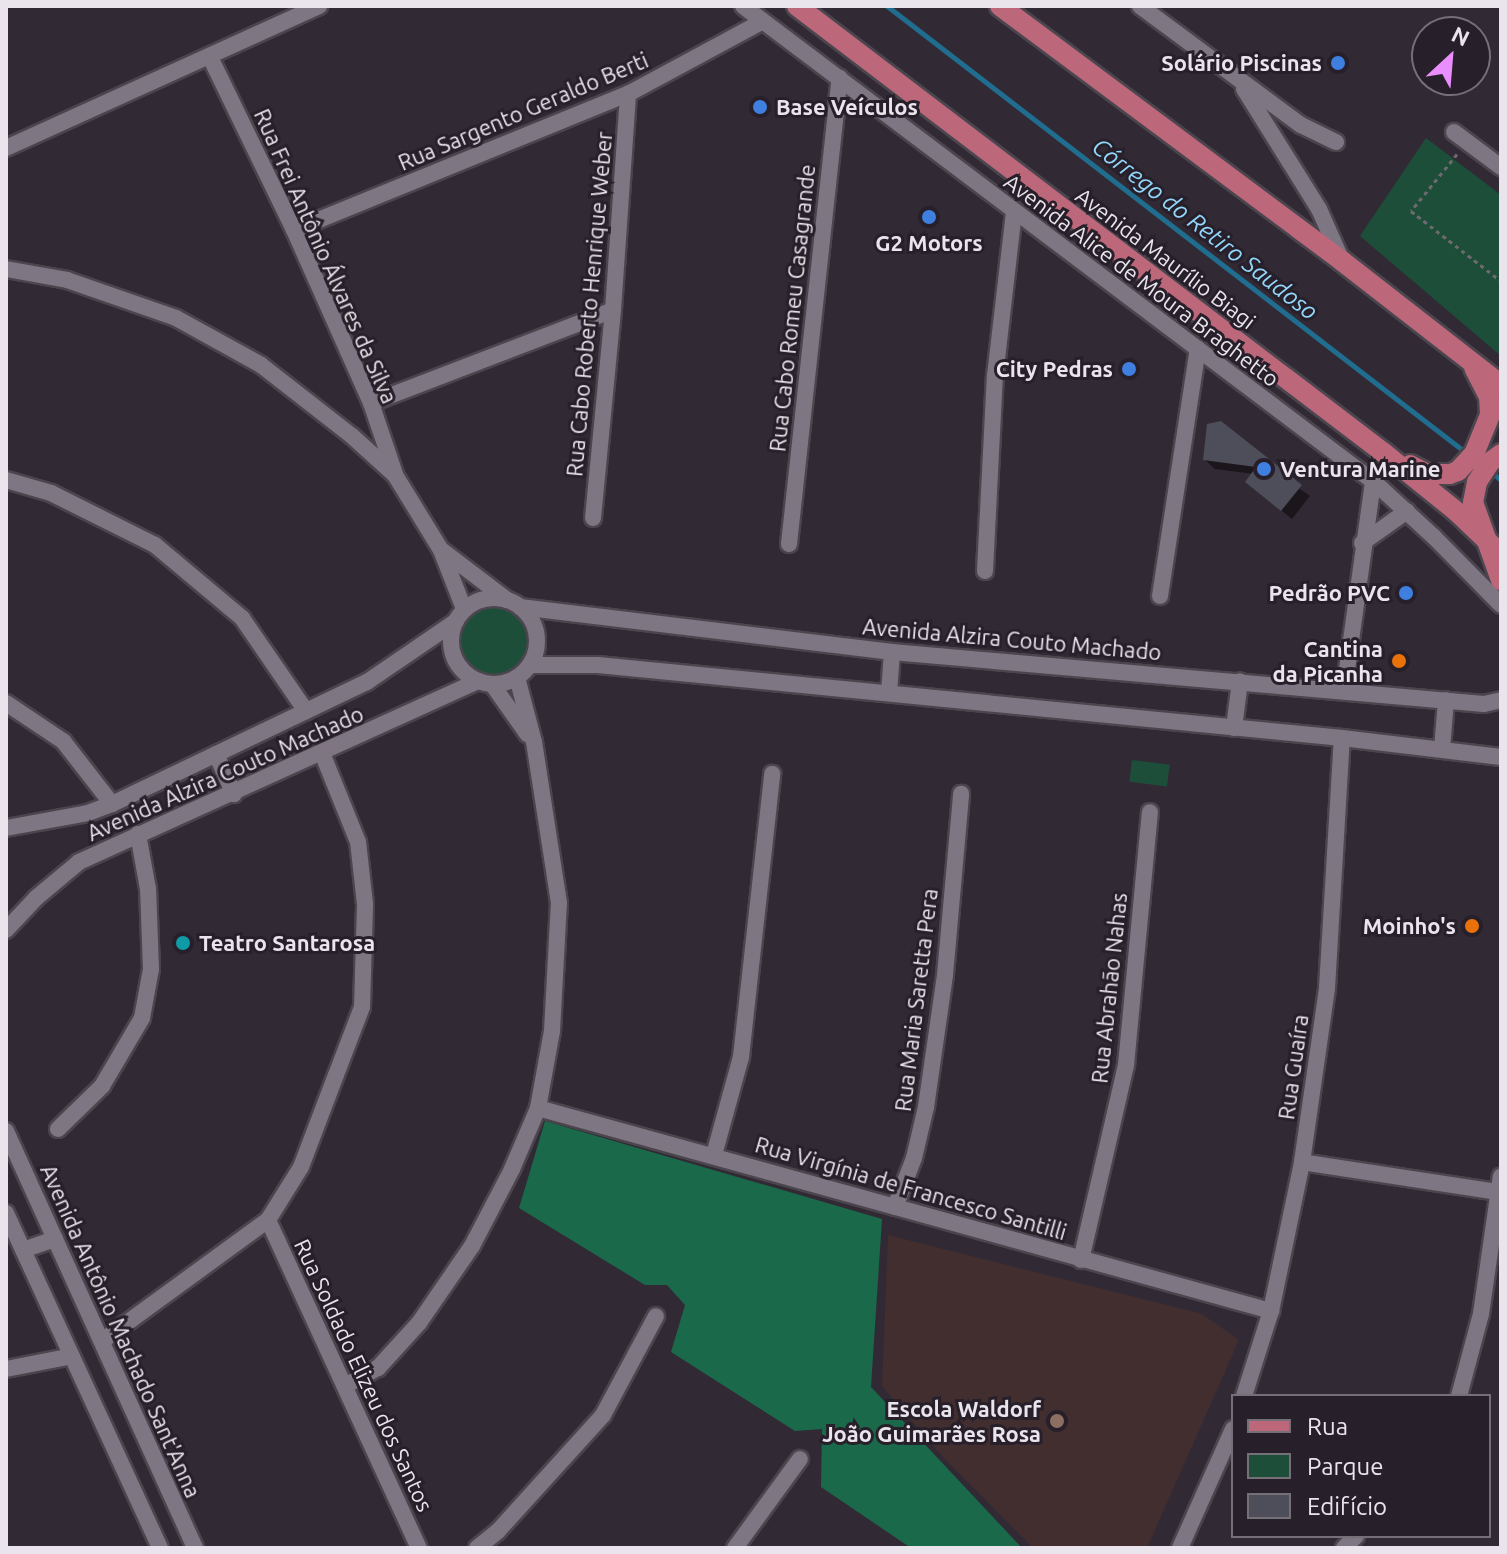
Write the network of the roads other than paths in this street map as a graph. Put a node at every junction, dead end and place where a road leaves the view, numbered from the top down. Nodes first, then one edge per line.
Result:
1 (319, 6) edge
2 (743, 6) edge
3 (797, 6) edge
4 (1000, 6) edge
5 (1140, 6) edge
6 (763, 21) junction
7 (210, 57) junction
8 (840, 78) junction
9 (1239, 81) junction
10 (628, 94) junction
11 (1461, 137) road end
12 (1336, 142) dead end
13 (6, 148) edge
14 (1501, 167) edge
15 (1014, 211) junction
16 (294, 230) junction
17 (1342, 261) junction
18 (6, 269) edge
19 (613, 310) junction
20 (1198, 349) junction
21 (1464, 353) junction
22 (1501, 385) edge
23 (371, 403) junction
24 (1384, 453) junction
25 (1501, 454) edge
26 (395, 475) junction
27 (6, 480) edge
28 (1373, 481) junction
29 (1407, 511) junction
30 (593, 518) dead end
31 (1362, 543) junction
32 (789, 544) dead end
33 (1495, 548) edge
34 (441, 550) junction
35 (985, 571) dead end
36 (1501, 580) edge
37 (1160, 596) dead end
38 (514, 603) junction
39 (1501, 605) edge
40 (460, 616) junction
41 (892, 652) junction
42 (530, 665) junction
43 (517, 677) junction
44 (1240, 681) junction
45 (485, 682) junction
46 (1344, 691) junction
47 (889, 693) junction
48 (1446, 700) junction
49 (1501, 700) edge
50 (6, 703) edge
51 (306, 711) junction
52 (1234, 728) junction
53 (1342, 738) junction
54 (534, 742) junction
55 (1442, 749) junction
56 (322, 753) junction
57 (216, 754) junction
58 (1501, 757) edge
59 (772, 774) dead end
60 (234, 794) junction
61 (961, 794) dead end
62 (112, 804) junction
63 (1150, 812) dead end
64 (6, 828) edge
65 (138, 834) junction
66 (6, 930) edge
67 (538, 1108) junction
68 (58, 1129) dead end
69 (6, 1131) edge
70 (714, 1155) junction
71 (1302, 1162) junction
72 (1500, 1184) edge
73 (895, 1207) junction
74 (6, 1213) edge
75 (268, 1220) junction
76 (55, 1239) junction
77 (23, 1250) junction
78 (1081, 1260) junction
79 (1271, 1311) junction
80 (656, 1316) dead end
81 (102, 1341) junction
82 (72, 1356) junction
83 (6, 1369) edge
84 (345, 1386) junction
85 (1245, 1394) edge
86 (1460, 1394) edge
87 (1231, 1433) edge
88 (800, 1459) dead end
89 (160, 1548) edge
90 (195, 1548) edge
91 (419, 1548) edge
92 (477, 1548) edge
93 (735, 1548) edge
94 (1180, 1548) edge

1 - 7 street
2 - 6 street, Avenida Alice de Moura Braghetto
3 - 24 main road, Avenida Maurílio Biagi
4 - 17 main road
5 - 9 street
6 - 8 street, Avenida Alice de Moura Braghetto
6 - 10 street, Rua Sargento Geraldo Berti
7 - 13 street
7 - 16 street, Rua Frei Antônio Álvares da Silva
8 - 15 street, Avenida Alice de Moura Braghetto
8 - 32 street, Rua Cabo Romeu Casagrande
9 - 12 street
9 - 17 street
10 - 16 street, Rua Sargento Geraldo Berti
10 - 19 street, Rua Cabo Roberto Henrique Weber
11 - 14 street
15 - 20 street, Avenida Alice de Moura Braghetto
15 - 35 street
16 - 23 street, Rua Frei Antônio Álvares da Silva
17 - 21 main road
18 - 26 street
19 - 23 street
19 - 30 street, Rua Cabo Roberto Henrique Weber
20 - 28 street, Avenida Alice de Moura Braghetto
20 - 37 street
21 - 22 main road
21 - 24 main road
23 - 26 street, Rua Frei Antônio Álvares da Silva
24 - 33 main road, Avenida Maurílio Biagi
25 - 33 main road
26 - 34 street
27 - 51 street
28 - 29 street, Avenida Alice de Moura Braghetto
28 - 31 street
29 - 31 street
29 - 39 street, Avenida Alice de Moura Braghetto
31 - 46 street
33 - 36 main road
34 - 38 street
34 - 40 street
38 - 40 street
38 - 41 street, Avenida Alzira Couto Machado
38 - 42 street
40 - 45 street
40 - 51 street, Avenida Alzira Couto Machado
41 - 44 street, Avenida Alzira Couto Machado
41 - 47 street
42 - 43 street
42 - 47 street
43 - 45 street
43 - 54 street
44 - 46 street, Avenida Alzira Couto Machado
44 - 52 street
45 - 54 street
45 - 56 street, Avenida Alzira Couto Machado
46 - 48 street, Avenida Alzira Couto Machado
47 - 52 street
48 - 49 street, Avenida Alzira Couto Machado
48 - 55 street
50 - 62 street
51 - 57 street, Avenida Alzira Couto Machado
52 - 53 street
53 - 55 street
53 - 71 street, Rua Guaíra
54 - 67 street
55 - 58 street
56 - 60 street, Avenida Alzira Couto Machado
56 - 75 street
57 - 60 street
57 - 62 street, Avenida Alzira Couto Machado
59 - 70 street
60 - 65 street, Avenida Alzira Couto Machado
61 - 73 street, Rua Maria Saretta Pera
62 - 64 street, Avenida Alzira Couto Machado
63 - 78 street, Rua Abrahão Nahas
65 - 66 street, Avenida Alzira Couto Machado
65 - 68 street
67 - 70 street, Rua Virgínia de Francesco Santilli
67 - 84 street
69 - 76 street, Avenida Antônio Machado Sant'Anna
70 - 73 street, Rua Virgínia de Francesco Santilli
71 - 72 street
71 - 79 street, Rua Guaíra
72 - 86 street
73 - 78 street, Rua Virgínia de Francesco Santilli
74 - 77 street
75 - 81 street
75 - 84 street, Rua Soldado Elizeu dos Santos
76 - 77 street
76 - 81 street, Avenida Antônio Machado Sant'Anna
77 - 82 street
78 - 79 street, Rua Virgínia de Francesco Santilli
79 - 85 street, Rua Guaíra
80 - 92 street
81 - 90 street, Avenida Antônio Machado Sant'Anna
82 - 83 street
82 - 89 street
84 - 91 street, Rua Soldado Elizeu dos Santos
87 - 94 street
88 - 93 street

